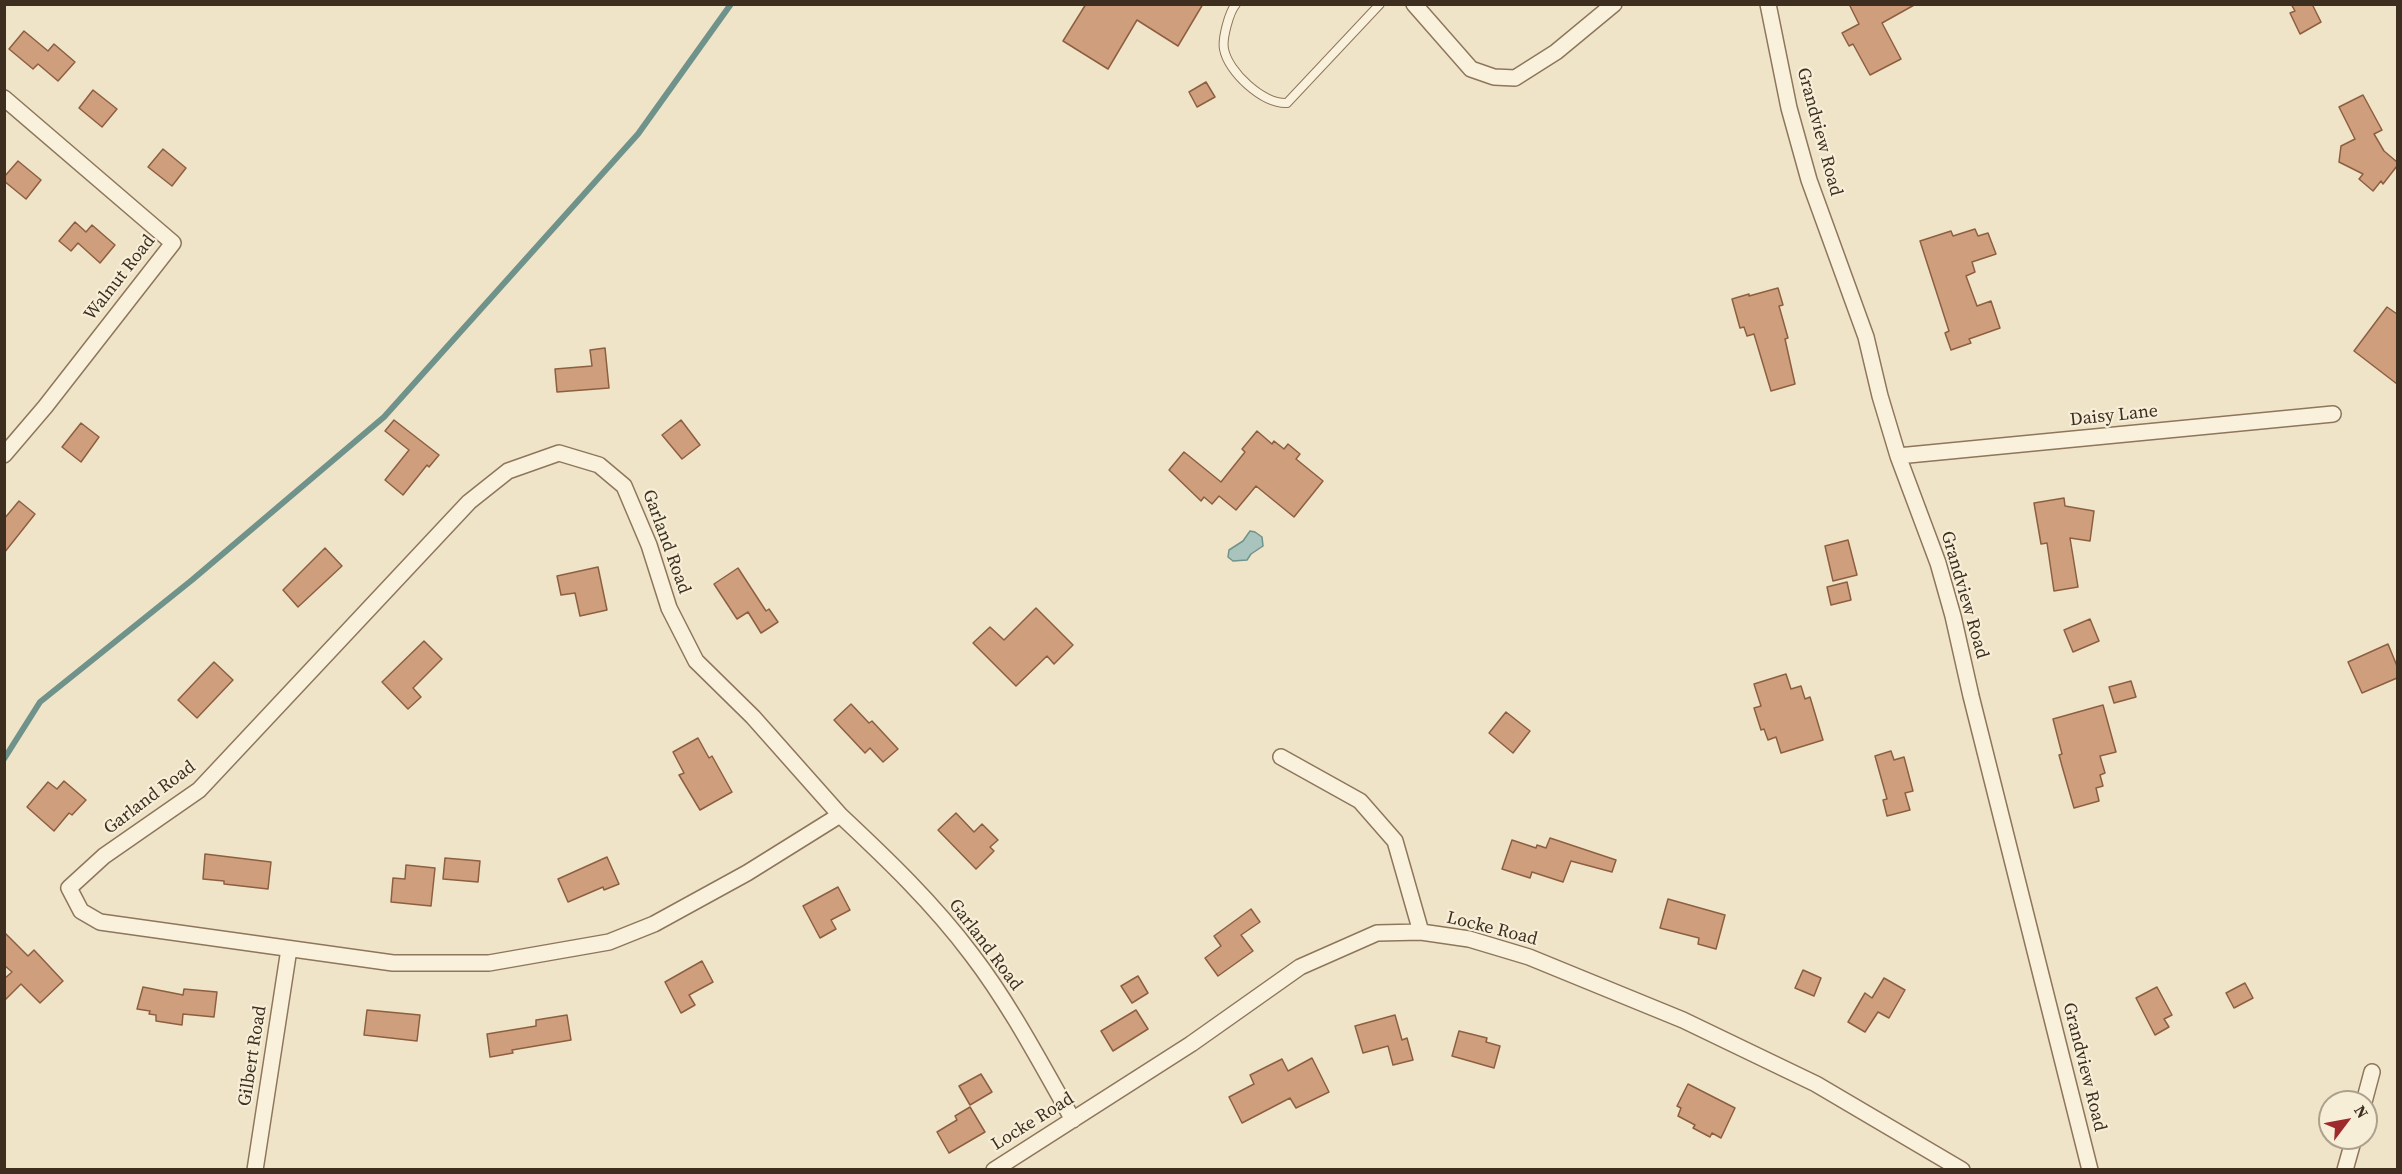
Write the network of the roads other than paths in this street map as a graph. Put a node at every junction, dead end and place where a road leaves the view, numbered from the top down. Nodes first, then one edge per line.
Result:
1 (1236, 4) edge
2 (1380, 4) edge
3 (1414, 4) edge
4 (1614, 4) edge
5 (1768, 4) edge
6 (4, 98) edge
7 (2333, 414) dead end
8 (4, 455) edge
9 (1898, 456) junction
10 (1281, 757) dead end
11 (840, 815) junction
12 (1421, 932) junction
13 (289, 948) junction
14 (2372, 1072) dead end
15 (2367, 1090) edge
16 (1073, 1120) junction
17 (2351, 1150) edge
18 (255, 1170) edge
19 (994, 1170) edge
20 (1962, 1170) edge
21 (2090, 1170) edge
22 (2345, 1170) edge

1 - 2 lane
3 - 4 street
5 - 9 street, Grandview Road
6 - 8 street, Walnut Road
7 - 9 street, Daisy Lane
9 - 21 street, Grandview Road
10 - 12 street
11 - 13 street, Garland Road
11 - 13 street, Garland Road
11 - 16 street, Garland Road
12 - 16 street, Locke Road
12 - 20 street, Locke Road
13 - 18 street, Gilbert Road
14 - 15 street
16 - 19 street, Locke Road
17 - 22 street

